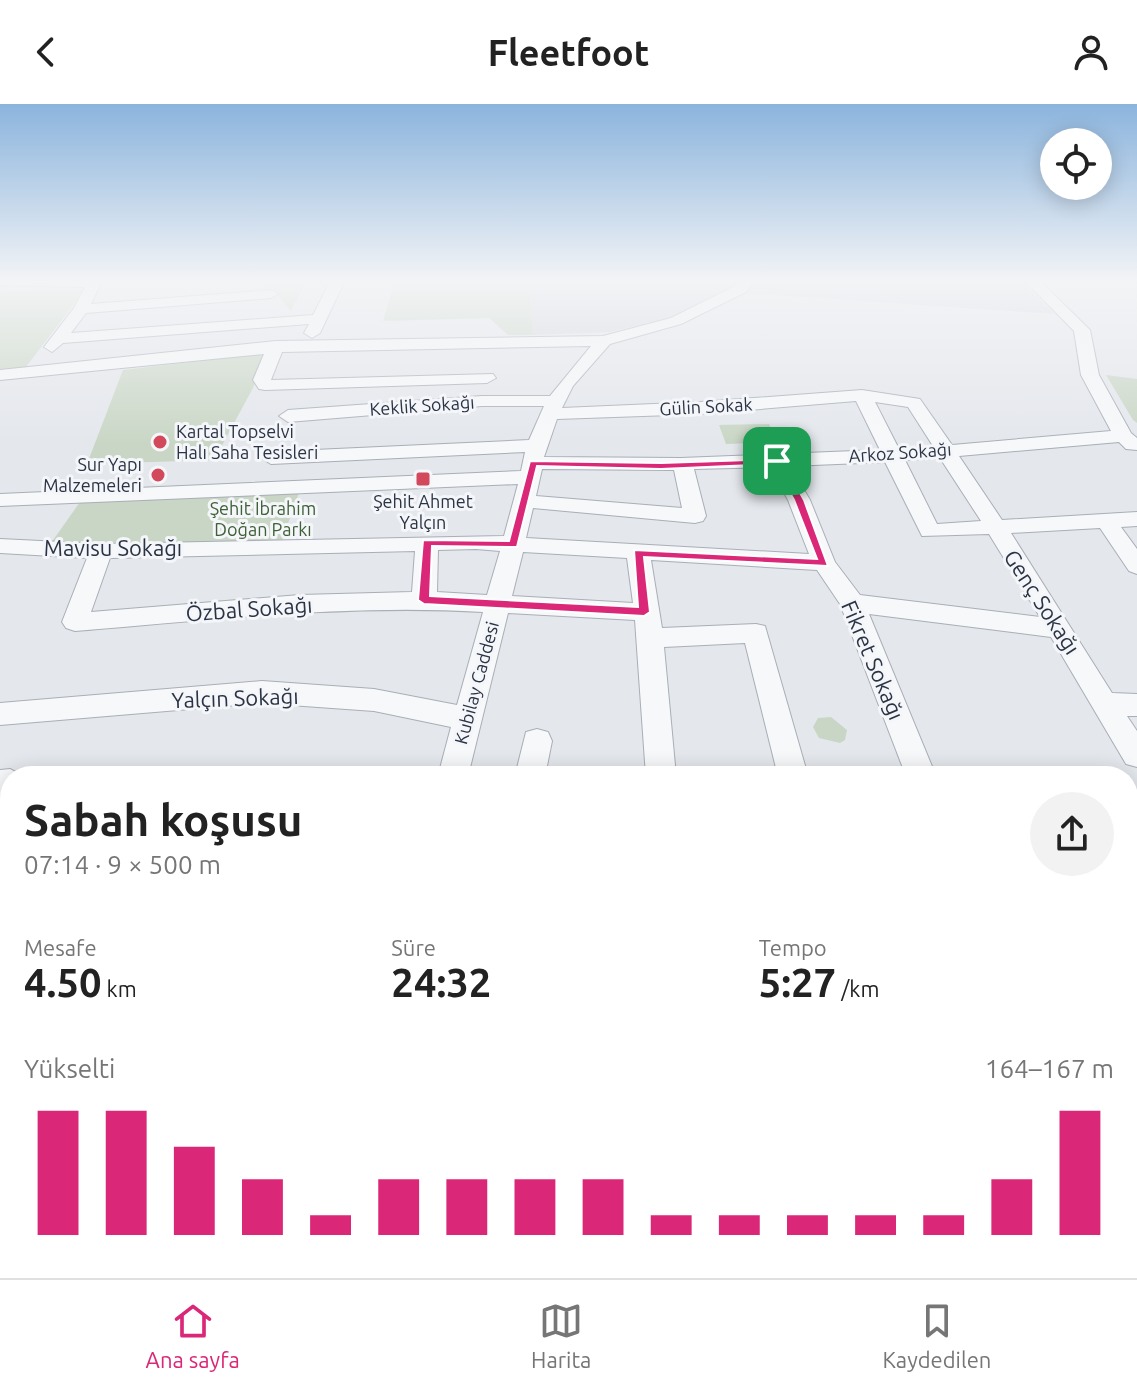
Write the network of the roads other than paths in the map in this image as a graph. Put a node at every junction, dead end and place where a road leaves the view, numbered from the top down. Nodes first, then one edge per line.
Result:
1 (62, 335) edge
2 (112, 335) edge
3 (312, 335) edge
4 (626, 335) edge
5 (1083, 335) edge
6 (59, 339) junction
7 (498, 340) junction
8 (604, 341) junction
9 (308, 345) junction
10 (276, 346) junction
11 (33, 373) junction
12 (0, 375) edge
13 (487, 378) junction
14 (297, 386) junction
15 (862, 395) junction
16 (482, 401) junction
17 (553, 407) junction
18 (280, 437) junction
19 (1130, 442) edge
20 (944, 450) junction
21 (891, 455) junction
22 (777, 461) junction
23 (533, 462) junction
24 (683, 465) junction
25 (256, 490) junction
26 (0, 500) edge
27 (524, 501) junction
28 (1137, 519) edge
29 (1106, 521) junction
30 (993, 527) junction
31 (427, 543) junction
32 (513, 544) junction
33 (0, 546) edge
34 (101, 551) junction
35 (638, 553) junction
36 (824, 563) junction
37 (1137, 566) edge
38 (424, 600) junction
39 (499, 603) junction
40 (852, 603) junction
41 (647, 625) junction
42 (1061, 629) junction
43 (1105, 704) junction
44 (1137, 705) edge
45 (0, 714) edge
46 (468, 719) junction
47 (537, 741) dead end
48 (1137, 755) edge
49 (456, 766) edge
50 (532, 766) edge
51 (660, 766) edge
52 (790, 766) edge
53 (917, 766) edge

1 - 6 street
2 - 6 street
3 - 9 street
4 - 8 street
5 - 19 street
6 - 11 street
7 - 8 street
7 - 9 street
7 - 13 street
8 - 17 street, Kubilay Caddesi
9 - 10 street
10 - 11 street
10 - 14 street
11 - 12 street
13 - 14 street
13 - 16 street
14 - 18 street
15 - 17 street, Gülin Sokak
15 - 20 street, Gülin Sokak
15 - 21 street
16 - 17 street, Keklik Sokağı
16 - 18 street, Keklik Sokağı
17 - 23 street, Kubilay Caddesi
18 - 23 street
18 - 25 street
19 - 20 street, Arkoz Sokağı
20 - 21 street, Arkoz Sokağı
20 - 30 street, Genç Sokağı
21 - 22 street, Arkoz Sokağı
21 - 30 street
22 - 24 street, Arkoz Sokağı
22 - 36 street, Fikret Sokağı
23 - 24 street, Arkoz Sokağı
23 - 25 street
23 - 27 street, Kubilay Caddesi
24 - 27 street
25 - 26 street
27 - 32 street, Kubilay Caddesi
28 - 29 street
29 - 30 street
29 - 37 street
30 - 42 street, Genç Sokağı
31 - 32 street, Mavisu Sokağı
31 - 34 street, Mavisu Sokağı
31 - 38 street
32 - 35 street, Mavisu Sokağı
32 - 39 street, Kubilay Caddesi
33 - 34 street, Mavisu Sokağı
34 - 38 street, Özbal Sokağı
35 - 36 street, Mavisu Sokağı
35 - 41 street
36 - 40 street, Fikret Sokağı
38 - 39 street, Özbal Sokağı
39 - 41 street, Özbal Sokağı
39 - 46 street, Kubilay Caddesi
40 - 42 street
40 - 53 street, Fikret Sokağı
41 - 51 street
41 - 52 street, Özbal Sokağı
42 - 43 street, Genç Sokağı
43 - 44 street
43 - 48 street, Genç Sokağı
45 - 46 street, Yalçın Sokağı
46 - 49 street, Kubilay Caddesi
47 - 50 street

